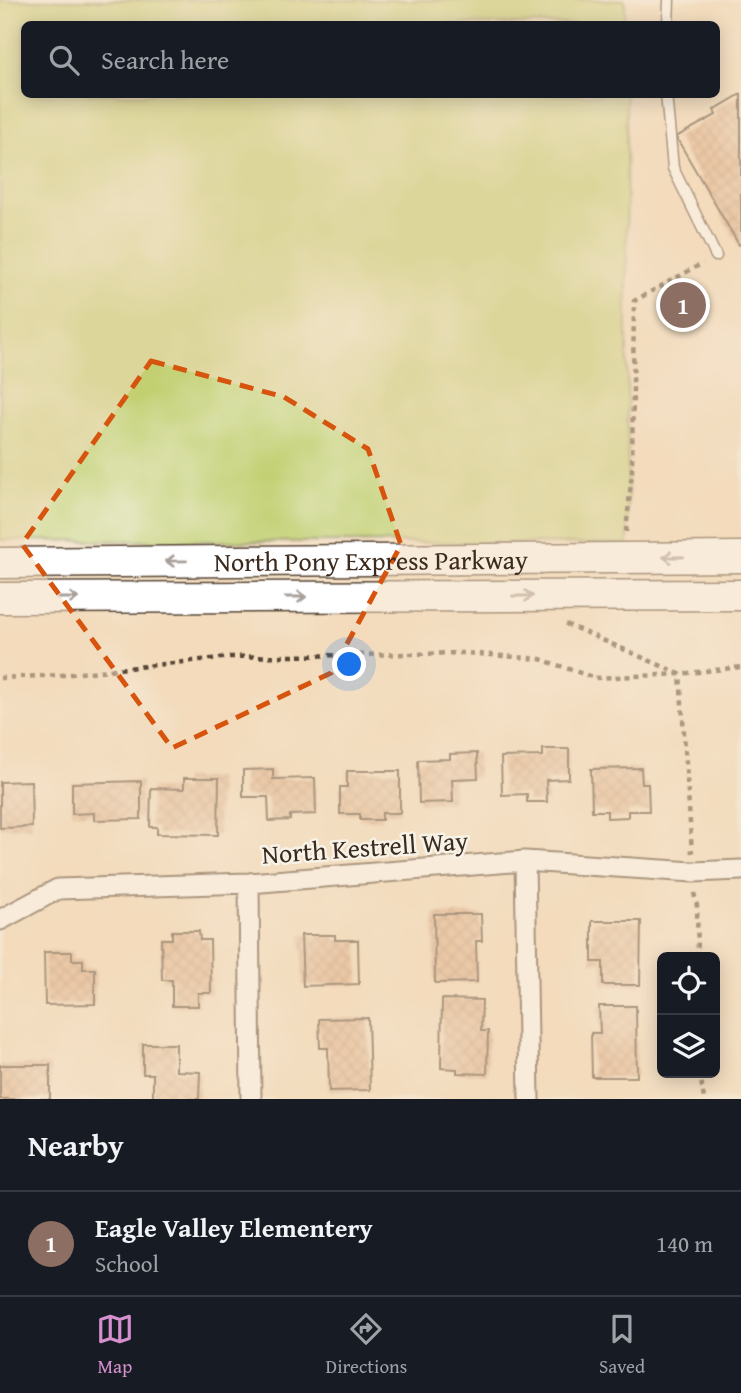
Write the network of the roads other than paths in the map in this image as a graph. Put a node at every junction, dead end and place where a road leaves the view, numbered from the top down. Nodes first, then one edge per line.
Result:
1 (669, 0) edge
2 (668, 21) edge
3 (666, 98) edge
4 (716, 256) road end
5 (741, 557) edge
6 (0, 563) edge
7 (741, 595) edge
8 (0, 598) edge
9 (525, 861) junction
10 (741, 870) edge
11 (249, 883) junction
12 (0, 920) edge
13 (251, 1099) edge
14 (529, 1099) edge

1 - 2 lane
3 - 4 lane
5 -> 6 main road, North Pony Express Parkway
8 -> 7 main road, North Pony Express Parkway
9 - 10 street, North Kestrell Way
9 - 11 street, North Kestrell Way
9 - 14 street
11 - 12 street, North Kestrell Way
11 - 13 street

